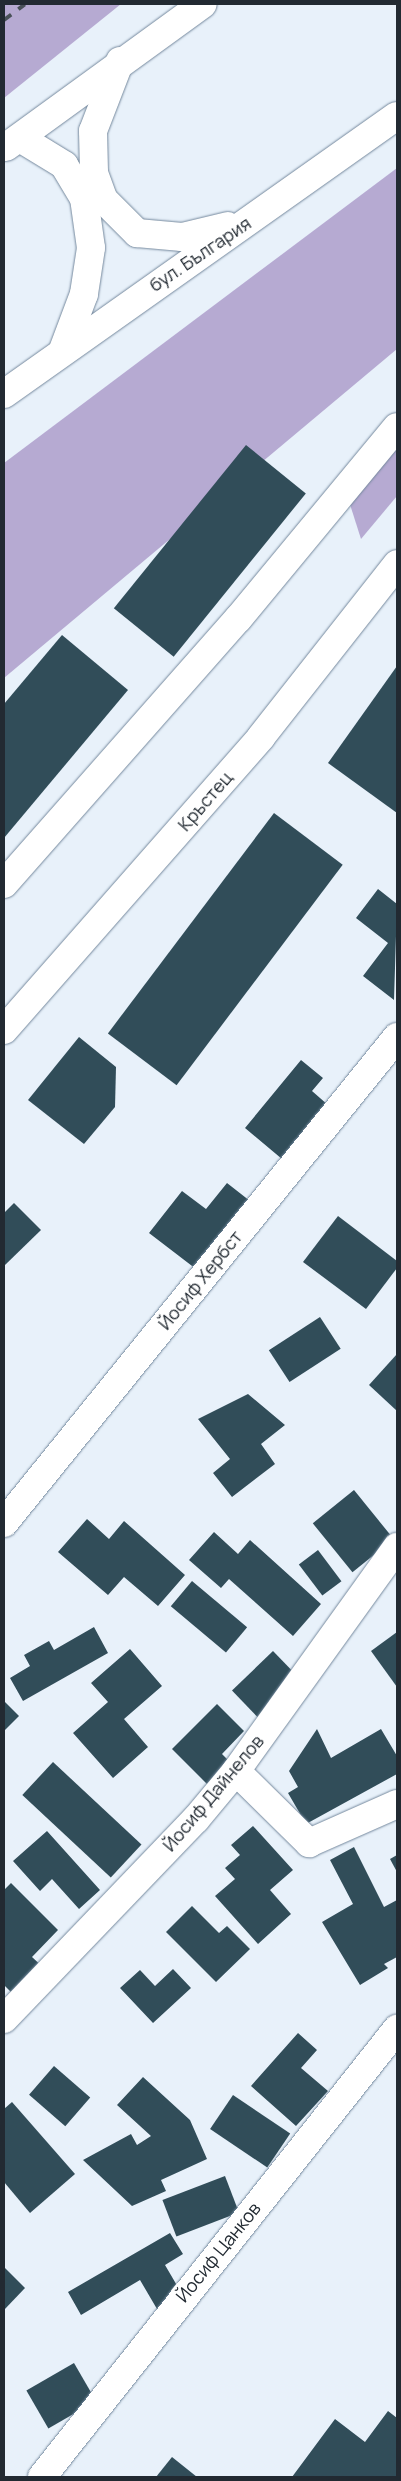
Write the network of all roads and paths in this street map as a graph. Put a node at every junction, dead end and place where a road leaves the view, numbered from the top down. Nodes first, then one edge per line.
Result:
1 (203, 4) edge
2 (120, 61) junction
3 (397, 116) edge
4 (12, 143) edge
5 (247, 221) junction
6 (63, 350) junction
7 (4, 394) edge
8 (397, 427) edge
9 (397, 564) edge
10 (4, 884) edge
11 (4, 1030) edge
12 (397, 1037) edge
13 (4, 1523) edge
14 (397, 1547) edge
15 (236, 1771) junction
16 (397, 1804) edge
17 (4, 2019) edge
18 (397, 2029) edge
19 (42, 2477) edge

1 - 2 main road
2 - 4 main road
2 - 5 main road
3 - 5 main road, бул. България
4 - 6 main road
5 - 6 main road, бул. България
6 - 7 main road, бул. България
8 - 10 main road
9 - 11 main road, Кръстец
12 - 13 main road, Йосиф Хербст
14 - 15 main road, Йосиф Дайнелов
15 - 16 main road
15 - 17 main road, Йосиф Дайнелов
18 - 19 main road, Йосиф Цанков

